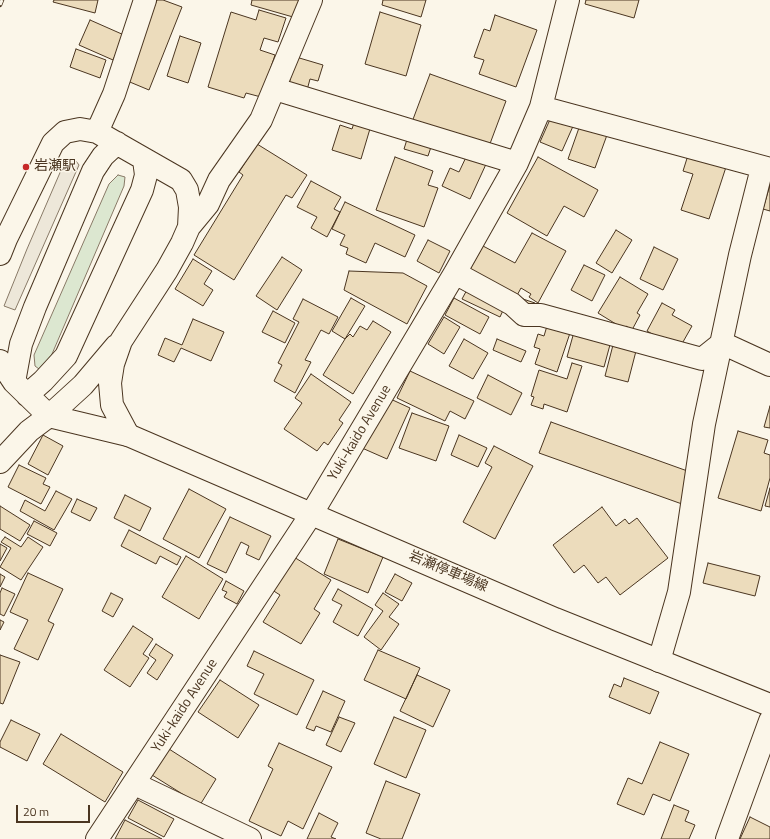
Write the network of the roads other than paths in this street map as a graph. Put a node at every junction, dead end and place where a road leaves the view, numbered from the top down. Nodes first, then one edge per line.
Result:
1 (145, 0) edge
2 (311, 0) edge
3 (568, 0) edge
4 (274, 89) junction
5 (541, 107) junction
6 (97, 132) junction
7 (117, 142) junction
8 (144, 160) junction
9 (516, 163) junction
10 (766, 168) edge
11 (181, 180) junction
12 (220, 180) junction
13 (189, 227) junction
14 (0, 254) edge
15 (455, 273) junction
16 (121, 341) junction
17 (722, 343) junction
18 (0, 361) edge
19 (770, 365) edge
20 (20, 388) junction
21 (49, 416) junction
22 (128, 435) junction
23 (0, 462) edge
24 (312, 513) junction
25 (659, 661) junction
26 (770, 705) edge
27 (770, 721) edge
28 (134, 784) junction
29 (97, 839) edge
30 (250, 839) edge
31 (727, 839) edge

1 - 6 street
2 - 4 street
3 - 5 street, Yuki-kaido Avenue
4 - 9 street
4 - 12 street
5 - 9 street, Yuki-kaido Avenue
5 - 10 street
6 - 7 street
6 - 14 street
7 - 8 street
7 - 20 street
8 - 11 street
8 - 20 street
9 - 15 street, Yuki-kaido Avenue
10 - 17 street
11 - 12 street
11 - 13 street
12 - 13 street
13 - 16 street
15 - 17 street
15 - 24 street, Yuki-kaido Avenue
16 - 21 street
16 - 22 street
17 - 19 street
17 - 25 street
18 - 20 street
20 - 21 street
21 - 22 street, 岩瀬停車場線
21 - 23 street
22 - 24 street, 岩瀬停車場線
24 - 25 street, 岩瀬停車場線
24 - 28 street, Yuki-kaido Avenue
25 - 26 street, 岩瀬停車場線
27 - 31 street
28 - 29 street, Yuki-kaido Avenue
28 - 30 street

